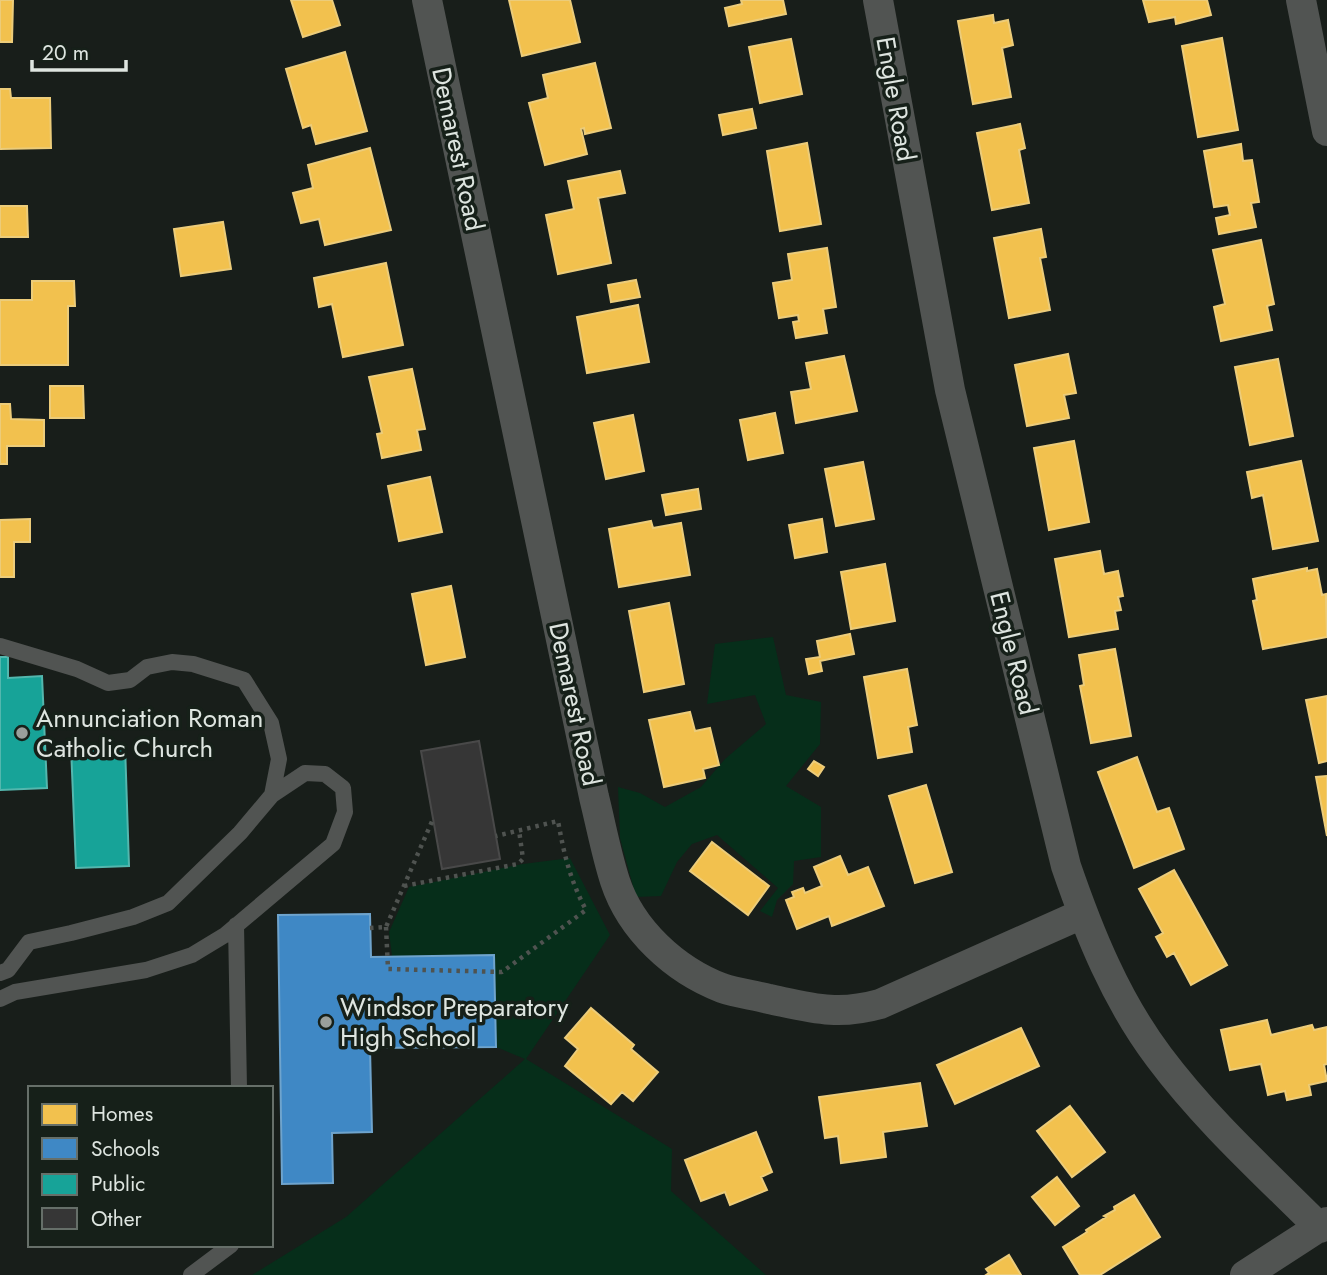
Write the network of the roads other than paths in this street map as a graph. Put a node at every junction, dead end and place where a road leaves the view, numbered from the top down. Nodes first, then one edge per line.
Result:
1 (427, 0) edge
2 (878, 0) edge
3 (1301, 0) edge
4 (1327, 131) edge
5 (0, 646) edge
6 (272, 796) junction
7 (1082, 914) junction
8 (236, 925) junction
9 (0, 973) edge
10 (0, 999) edge
11 (239, 1086) edge
12 (1324, 1225) edge
13 (228, 1247) edge
14 (191, 1275) edge
15 (1245, 1275) edge

1 - 7 street, Demarest Road
2 - 7 street, Engle Road
3 - 4 street
5 - 6 lane
6 - 8 lane
6 - 9 lane
7 - 12 street, Engle Road
8 - 10 lane
8 - 11 lane
12 - 15 street
13 - 14 lane

